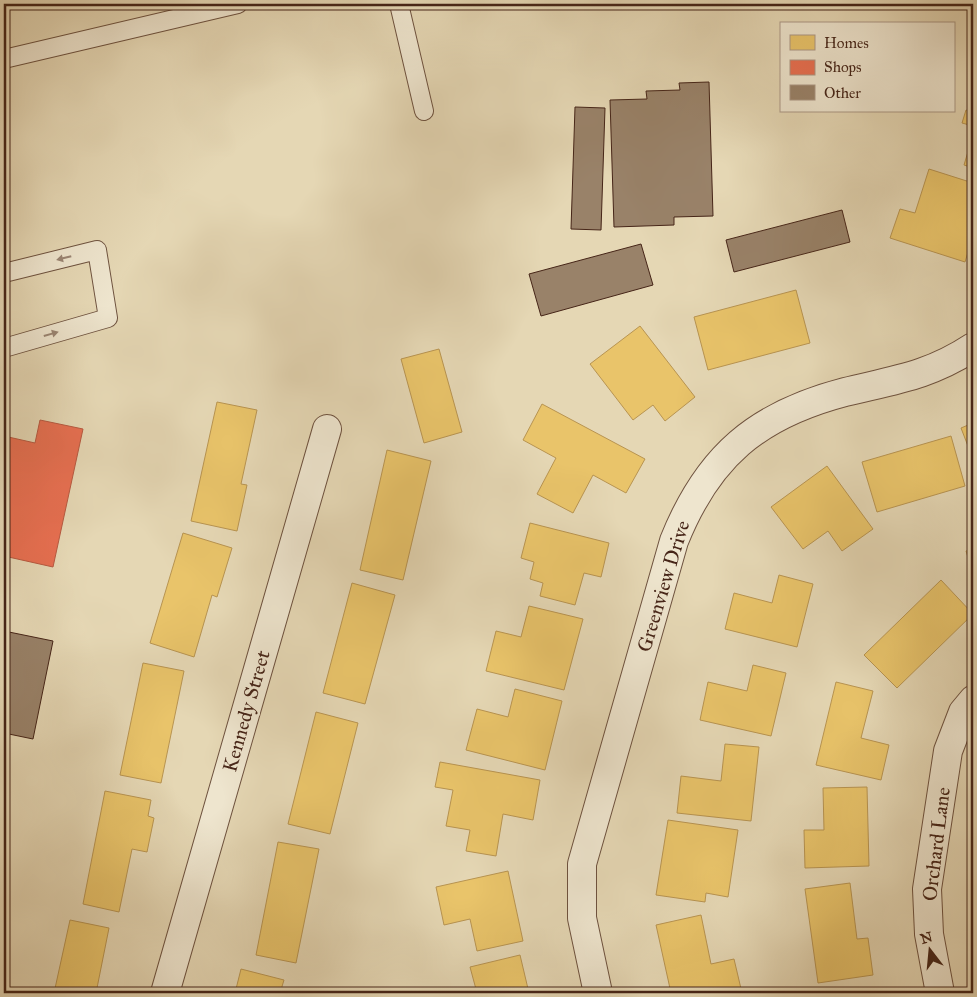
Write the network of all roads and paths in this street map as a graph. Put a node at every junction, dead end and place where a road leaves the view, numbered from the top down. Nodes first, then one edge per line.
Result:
1 (238, 4) edge
2 (399, 4) edge
3 (4, 59) edge
4 (424, 111) dead end
5 (4, 273) edge
6 (973, 347) edge
7 (4, 348) edge
8 (327, 429) dead end
9 (973, 700) edge
10 (165, 993) edge
11 (598, 993) edge
12 (940, 993) edge

1 - 3 lane
2 - 4 lane
7 -> 5 lane
6 - 11 street, Greenview Drive
8 - 10 street, Kennedy Street
9 - 12 street, Orchard Lane

